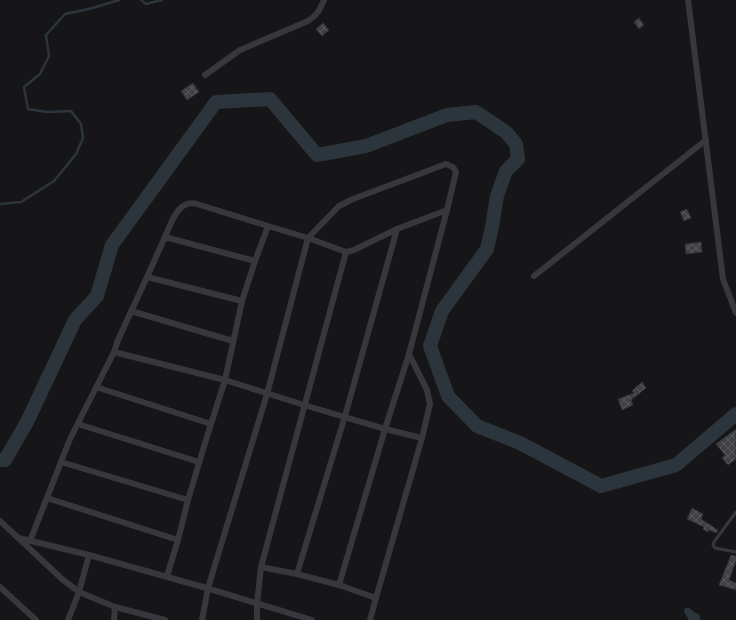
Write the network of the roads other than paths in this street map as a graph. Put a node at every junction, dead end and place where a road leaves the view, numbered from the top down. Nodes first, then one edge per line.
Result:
1 (324, 0) edge
2 (688, 0) edge
3 (205, 75) dead end
4 (706, 140) junction
5 (447, 210) junction
6 (268, 226) junction
7 (397, 229) junction
8 (165, 237) junction
9 (308, 238) junction
10 (346, 252) junction
11 (255, 261) junction
12 (534, 276) dead end
13 (147, 277) junction
14 (242, 301) junction
15 (131, 311) junction
16 (736, 313) edge
17 (233, 341) junction
18 (114, 352) junction
19 (409, 354) junction
20 (225, 380) junction
21 (96, 386) junction
22 (267, 394) junction
23 (304, 405) junction
24 (345, 416) junction
25 (78, 424) junction
26 (211, 424) junction
27 (385, 429) junction
28 (422, 438) junction
29 (62, 462) junction
30 (199, 462) junction
31 (47, 498) junction
32 (188, 500) junction
33 (736, 512) edge
34 (0, 521) edge
35 (19, 538) junction
36 (178, 540) junction
37 (30, 541) junction
38 (736, 552) edge
39 (89, 555) junction
40 (261, 567) junction
41 (297, 574) junction
42 (167, 576) junction
43 (340, 585) junction
44 (0, 587) edge
45 (208, 588) junction
46 (79, 592) junction
47 (376, 598) junction
48 (257, 604) junction
49 (115, 607) junction
50 (304, 619) edge
51 (36, 620) edge
52 (68, 620) edge
53 (114, 620) edge
54 (161, 620) edge
55 (202, 620) edge
56 (257, 620) edge
57 (312, 620) edge
58 (370, 620) edge

1 - 3 street
2 - 4 street
4 - 12 street
4 - 16 street
5 - 7 street
5 - 9 street
5 - 19 street
6 - 8 street
6 - 9 street
6 - 11 street
7 - 10 street
7 - 24 street
8 - 11 street
8 - 13 street
9 - 10 street
9 - 22 street
10 - 23 street
11 - 14 street
13 - 14 street
13 - 15 street
14 - 17 street
15 - 17 street
15 - 18 street
17 - 20 street
18 - 20 street
18 - 21 street
19 - 27 street
19 - 28 street
20 - 22 street
20 - 26 street
21 - 25 street
21 - 26 street
22 - 23 street
22 - 45 street
23 - 24 street
23 - 40 street
24 - 27 street
24 - 41 street
25 - 29 street
25 - 30 street
26 - 30 street
27 - 28 street
27 - 43 street
28 - 47 street
29 - 31 street
29 - 32 street
30 - 32 street
31 - 36 street
31 - 37 street
32 - 36 street
33 - 38 lane
34 - 35 street
35 - 37 street
35 - 46 street
36 - 42 street
37 - 39 street
39 - 42 street
39 - 46 street
40 - 41 street
40 - 48 street
41 - 43 street
42 - 45 street
43 - 47 street
44 - 51 street
45 - 48 street
45 - 55 street
46 - 49 street
46 - 52 street
47 - 58 street
48 - 50 street
48 - 56 street
49 - 53 street
49 - 54 street
50 - 57 street

